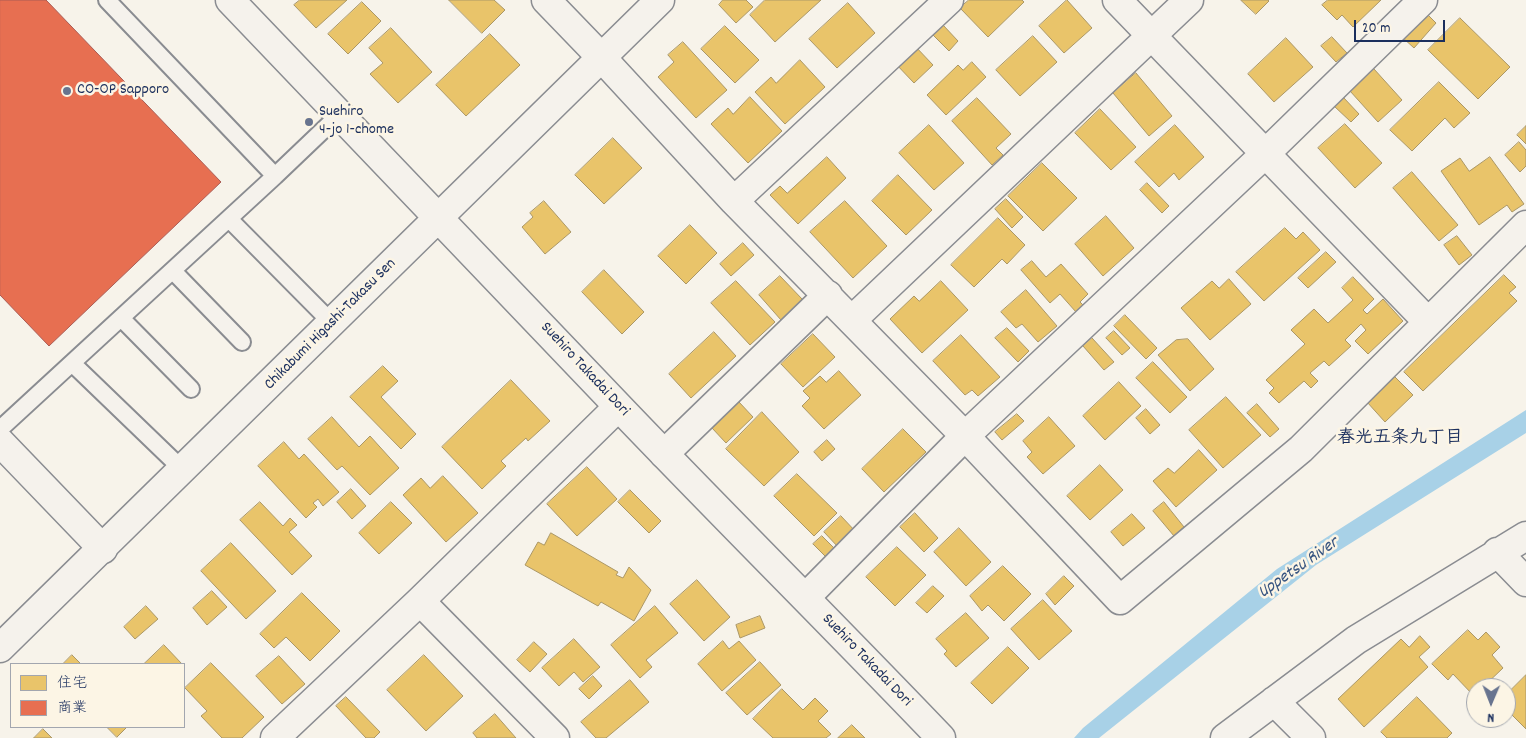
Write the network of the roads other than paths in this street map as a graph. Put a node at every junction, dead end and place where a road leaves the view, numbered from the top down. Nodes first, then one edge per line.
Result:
1 (107, 0) edge
2 (230, 0) edge
3 (546, 0) edge
4 (660, 0) edge
5 (949, 0) edge
6 (1118, 0) edge
7 (1189, 0) edge
8 (1423, 0) edge
9 (1152, 36) junction
10 (601, 57) junction
11 (340, 114) junction
12 (1266, 153) junction
13 (276, 176) junction
14 (734, 201) junction
15 (439, 217) junction
16 (229, 219) junction
17 (1526, 225) edge
18 (173, 270) junction
19 (828, 295) junction
20 (121, 318) junction
21 (852, 320) junction
22 (332, 322) junction
23 (1428, 322) junction
24 (242, 342) dead end
25 (73, 364) junction
26 (191, 389) dead end
27 (618, 407) junction
28 (0, 429) edge
29 (966, 436) junction
30 (0, 442) edge
31 (664, 454) junction
32 (183, 470) junction
33 (1526, 536) edge
34 (102, 549) junction
35 (1497, 552) junction
36 (1526, 582) edge
37 (806, 597) junction
38 (420, 601) junction
39 (0, 648) edge
40 (1274, 701) junction
41 (938, 737) edge
42 (275, 738) edge
43 (555, 738) edge
44 (1225, 738) edge
45 (1311, 738) edge

1 - 13 lane
2 - 11 street, Suehiro Takadai Dori
3 - 10 street
4 - 10 street, Chikabumi Higashi-Takasu Sen
5 - 14 street
6 - 9 street
7 - 9 street
8 - 12 street
9 - 12 street
9 - 21 street
10 - 14 street
10 - 15 street, Chikabumi Higashi-Takasu Sen
11 - 13 lane
11 - 15 street, Suehiro Takadai Dori
12 - 23 street
12 - 29 street
13 - 16 lane
14 - 19 street
15 - 22 street, Chikabumi Higashi-Takasu Sen
15 - 27 street, Suehiro Takadai Dori
16 - 18 lane
16 - 22 lane
17 - 23 street
18 - 20 lane
18 - 24 lane
19 - 21 street
19 - 31 street
20 - 25 lane
20 - 26 lane
21 - 29 street
22 - 32 street, Chikabumi Higashi-Takasu Sen
23 - 29 street
25 - 28 lane
25 - 32 lane
27 - 31 street, Suehiro Takadai Dori
27 - 38 street
29 - 37 street
30 - 34 street
31 - 37 street, Suehiro Takadai Dori
32 - 34 street, Chikabumi Higashi-Takasu Sen
33 - 35 street
34 - 39 street, Chikabumi Higashi-Takasu Sen
35 - 36 street
35 - 40 street
37 - 41 street, Suehiro Takadai Dori
38 - 42 street
38 - 43 street
40 - 44 street
40 - 45 street

